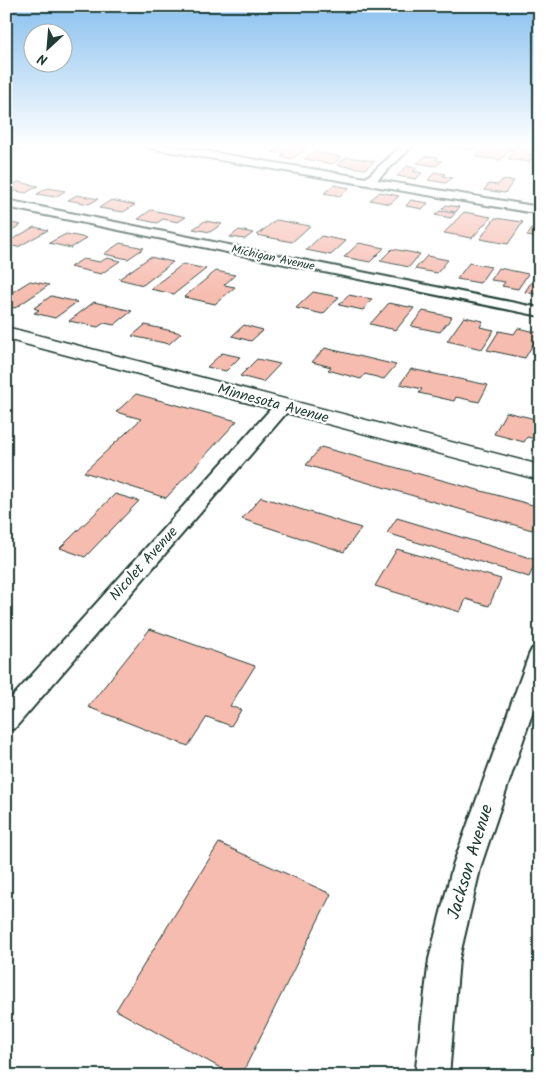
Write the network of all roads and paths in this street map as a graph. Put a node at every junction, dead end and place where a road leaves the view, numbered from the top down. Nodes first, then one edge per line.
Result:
1 (449, 195) edge
2 (6, 203) edge
3 (540, 211) edge
4 (540, 312) edge
5 (6, 333) edge
6 (282, 407) junction
7 (540, 473) edge
8 (540, 655) edge
9 (6, 721) edge
10 (432, 1076) edge

1 - 3 street
2 - 4 street, Michigan Avenue
5 - 6 street, Minnesota Avenue
6 - 7 street, Minnesota Avenue
6 - 9 street, Nicolet Avenue
8 - 10 street, Jackson Avenue

